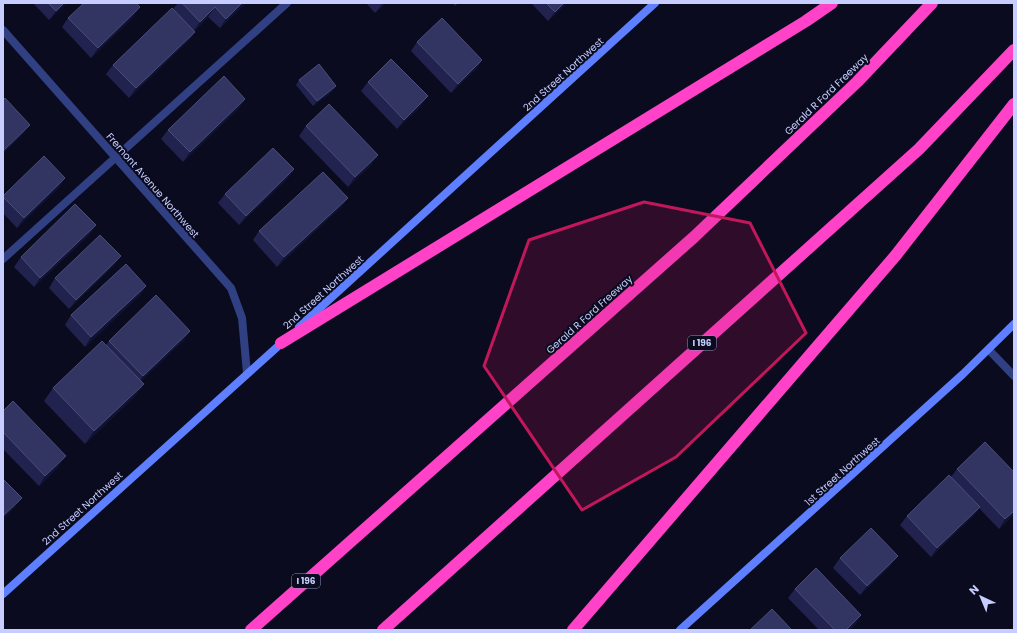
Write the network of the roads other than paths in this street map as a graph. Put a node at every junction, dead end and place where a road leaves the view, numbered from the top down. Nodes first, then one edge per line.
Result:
1 (287, 3) edge
2 (655, 3) edge
3 (832, 3) edge
4 (932, 3) edge
5 (3, 30) edge
6 (1014, 50) edge
7 (1014, 104) edge
8 (116, 158) junction
9 (3, 259) edge
10 (1014, 324) edge
11 (281, 343) junction
12 (989, 350) junction
13 (247, 373) junction
14 (1014, 376) edge
15 (3, 594) edge
16 (251, 630) edge
17 (383, 630) edge
18 (573, 630) edge
19 (680, 630) edge

1 - 8 street
2 - 11 street, 2nd Street Northwest
3 - 11 highway
4 - 16 highway, Gerald R Ford Freeway / I 196
5 - 8 street, Fremont Avenue Northwest
6 - 17 highway, I 196
7 - 18 highway
8 - 9 street
8 - 13 street, Fremont Avenue Northwest
10 - 12 street, 1st Street Northwest
11 - 13 street, 2nd Street Northwest
12 - 14 street
12 - 19 street, 1st Street Northwest
13 - 15 street, 2nd Street Northwest

